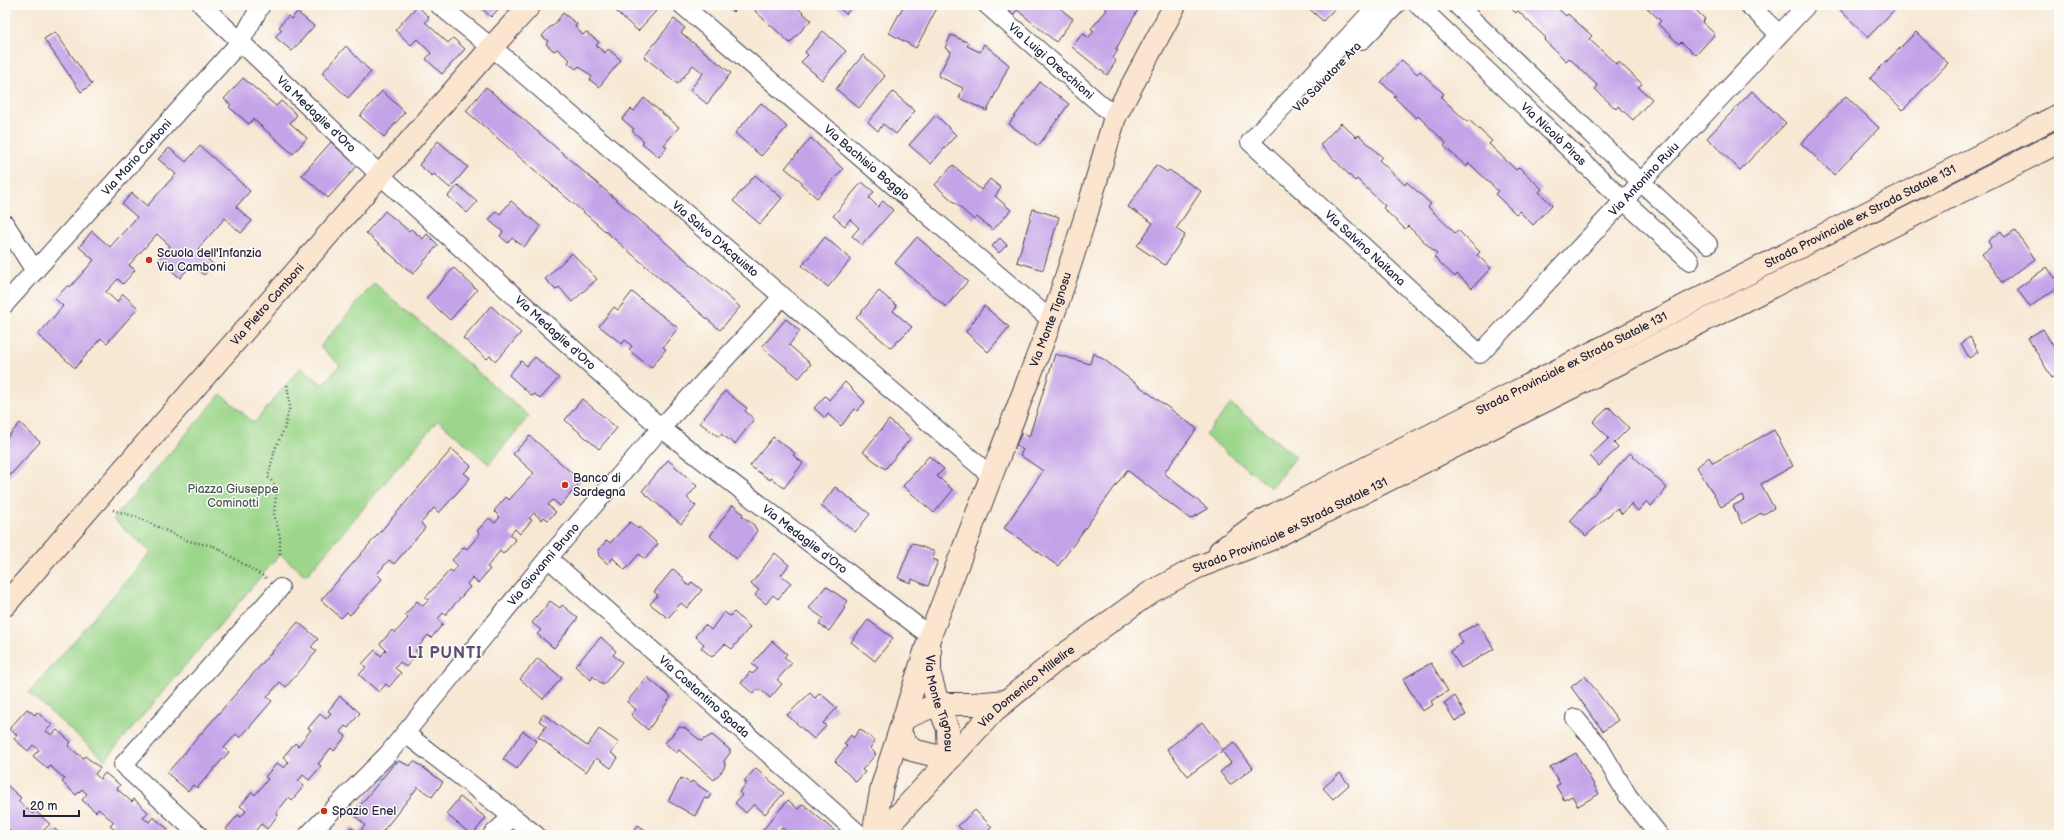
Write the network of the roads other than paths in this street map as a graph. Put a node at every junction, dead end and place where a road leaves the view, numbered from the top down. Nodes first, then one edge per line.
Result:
1 (202, 5) edge
2 (261, 5) edge
3 (439, 5) edge
4 (530, 5) edge
5 (682, 5) edge
6 (987, 5) edge
7 (1175, 5) edge
8 (1378, 5) edge
9 (1396, 5) edge
10 (1418, 5) edge
11 (1457, 5) edge
12 (1749, 5) edge
13 (1796, 9) edge
14 (1779, 34) junction
15 (241, 41) junction
16 (492, 47) junction
17 (2059, 115) edge
18 (1114, 117) junction
19 (2059, 142) edge
20 (1254, 146) junction
21 (380, 175) junction
22 (1641, 182) junction
23 (1624, 201) junction
24 (5, 224) edge
25 (1708, 244) dead end
26 (1690, 261) dead end
27 (35, 271) junction
28 (783, 296) junction
29 (5, 304) edge
30 (1051, 320) junction
31 (1480, 354) joint
32 (661, 428) junction
33 (990, 475) junction
34 (548, 558) junction
35 (1198, 567) junction
36 (280, 588) road end
37 (5, 605) edge
38 (930, 636) junction
39 (1006, 701) junction
40 (938, 704) junction
41 (1575, 718) dead end
42 (902, 726) junction
43 (406, 734) junction
44 (949, 759) junction
45 (512, 817) junction
46 (199, 835) edge
47 (308, 835) edge
48 (492, 835) edge
49 (536, 835) edge
50 (860, 835) edge
51 (873, 835) edge
52 (880, 835) edge
53 (1659, 835) edge

1 - 15 street, Via Medaglie d'Oro
2 - 15 street, Via Mario Carboni
3 - 16 street, Via Salvo D'Acquisto
4 - 16 main road, Via Pietro Camboni
5 - 30 street, Via Bachisio Boggio
6 - 18 street, Via Luigi Orecchioni
7 - 18 main road, Via Monte Tignosu
8 - 20 street, Via Salvatore Ara
9 - 20 street, Via Salvatore Ara
10 - 23 street, Via Nicolò Piras
11 - 22 street
12 - 14 street
13 - 14 street, Via Antonino Ruiu
14 - 22 street, Via Antonino Ruiu
15 - 21 street, Via Medaglie d'Oro
15 - 27 street, Via Mario Carboni
16 - 21 main road, Via Pietro Camboni
16 - 28 street, Via Salvo D'Acquisto
17 - 35 main road, Strada Provinciale ex Strada Statale 131
18 - 30 main road, Via Monte Tignosu
19 - 35 main road, Strada Provinciale ex Strada Statale 131
20 - 31 street, Via Salvino Naitana
21 - 32 street, Via Medaglie d'Oro
21 - 37 main road, Via Pietro Camboni
22 - 23 street, Via Antonino Ruiu
22 - 25 street
23 - 26 street, Via Nicolò Piras
23 - 31 street, Via Antonino Ruiu
24 - 27 street
27 - 29 street, Via Mario Carboni
28 - 32 street, Via Giovanni Bruno
28 - 33 street, Via Salvo D'Acquisto
30 - 33 main road, Via Monte Tignosu
32 - 34 street, Via Giovanni Bruno
32 - 38 street, Via Medaglie d'Oro
33 - 38 main road, Via Monte Tignosu
34 - 43 street, Via Giovanni Bruno
34 - 50 street, Via Costantino Spada
35 - 39 main road, Via Domenico Millelire
36 - 46 street
38 - 40 main road, Via Monte Tignosu
38 - 42 main road, Via Monte Tignosu
39 - 40 main road
39 - 44 main road, Via Domenico Millelire
40 - 42 main road
40 - 44 main road, Via Monte Tignosu
41 - 53 street
42 - 44 main road, Via Monte Tignosu
42 - 51 main road, Via Monte Tignosu
43 - 45 street
43 - 47 street, Via Giovanni Bruno
44 - 52 main road, Via Domenico Millelire
45 - 48 street
45 - 49 street

